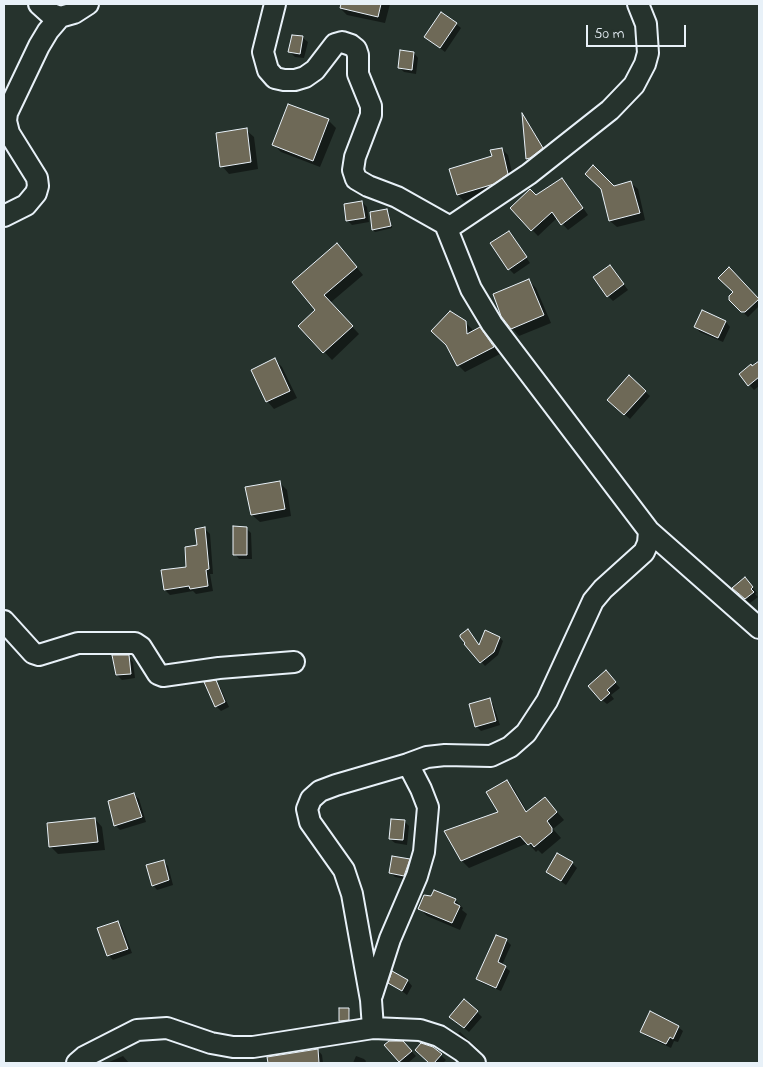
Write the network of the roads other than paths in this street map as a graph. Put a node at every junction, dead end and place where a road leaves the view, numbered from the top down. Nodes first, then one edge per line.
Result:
1 (39, 4) edge
2 (88, 4) edge
3 (275, 4) edge
4 (638, 4) edge
5 (60, 17) junction
6 (4, 216) edge
7 (447, 229) junction
8 (649, 531) junction
9 (4, 620) edge
10 (759, 628) edge
11 (294, 662) dead end
12 (408, 764) junction
13 (371, 1000) junction
14 (373, 1028) junction
15 (77, 1063) edge
16 (475, 1063) edge

1 - 5 street
2 - 5 street
3 - 7 street
4 - 7 street
5 - 6 street
7 - 8 street
8 - 10 street
8 - 12 street
9 - 11 street
12 - 13 street
12 - 13 street
13 - 14 street
14 - 15 street
14 - 16 street

